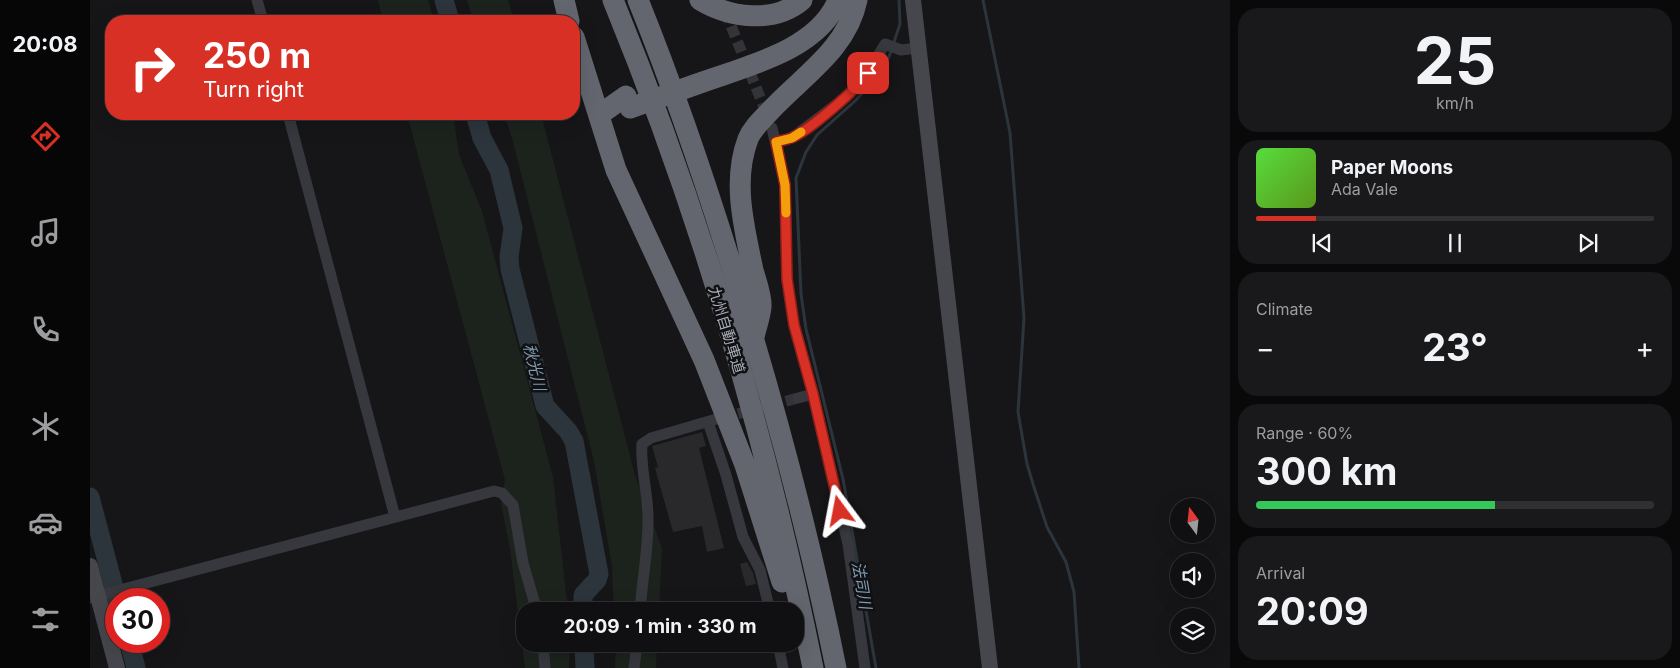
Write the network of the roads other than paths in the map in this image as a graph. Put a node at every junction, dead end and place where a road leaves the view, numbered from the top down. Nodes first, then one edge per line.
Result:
1 (257, 0) edge
2 (564, 0) edge
3 (613, 0) edge
4 (638, 0) edge
5 (700, 0) edge
6 (802, 0) edge
7 (826, 0) edge
8 (838, 0) edge
9 (857, 0) edge
10 (913, 0) edge
11 (261, 15) edge
12 (568, 15) edge
13 (918, 48) junction
14 (580, 56) edge
15 (695, 79) junction
16 (599, 115) junction
17 (290, 120) edge
18 (772, 128) tunnel mouth
19 (776, 142) junction
20 (754, 339) junction
21 (813, 394) junction
22 (798, 398) tunnel mouth
23 (720, 418) tunnel mouth
24 (708, 422) junction
25 (395, 517) junction
26 (90, 566) edge
27 (94, 597) edge
28 (534, 602) edge
29 (641, 602) edge
30 (768, 602) edge
31 (788, 602) edge
32 (804, 648) edge
33 (544, 652) edge
34 (635, 652) edge
35 (780, 652) edge
36 (117, 668) edge
37 (545, 668) edge
38 (634, 668) edge
39 (783, 668) edge
40 (811, 668) edge
41 (836, 668) edge
42 (865, 668) edge
43 (990, 668) edge

1 - 11 street
2 - 12 highway
3 - 40 highway, 九州自動車道
4 - 20 highway, 九州自動車道
5 - 6 highway
7 - 15 highway
8 - 15 highway
9 - 20 highway
10 - 13 street
13 - 19 street
13 - 43 street
14 - 16 highway
15 - 16 highway, bridge
16 - 31 highway
17 - 25 street
18 - 19 street
19 - 21 street
20 - 41 highway, 九州自動車道
21 - 22 street
21 - 42 street
23 - 24 street
24 - 29 street
24 - 30 street
25 - 27 street
25 - 28 street
26 - 27 street
27 - 36 street
32 - 40 highway
33 - 37 street
34 - 38 street
35 - 39 street

